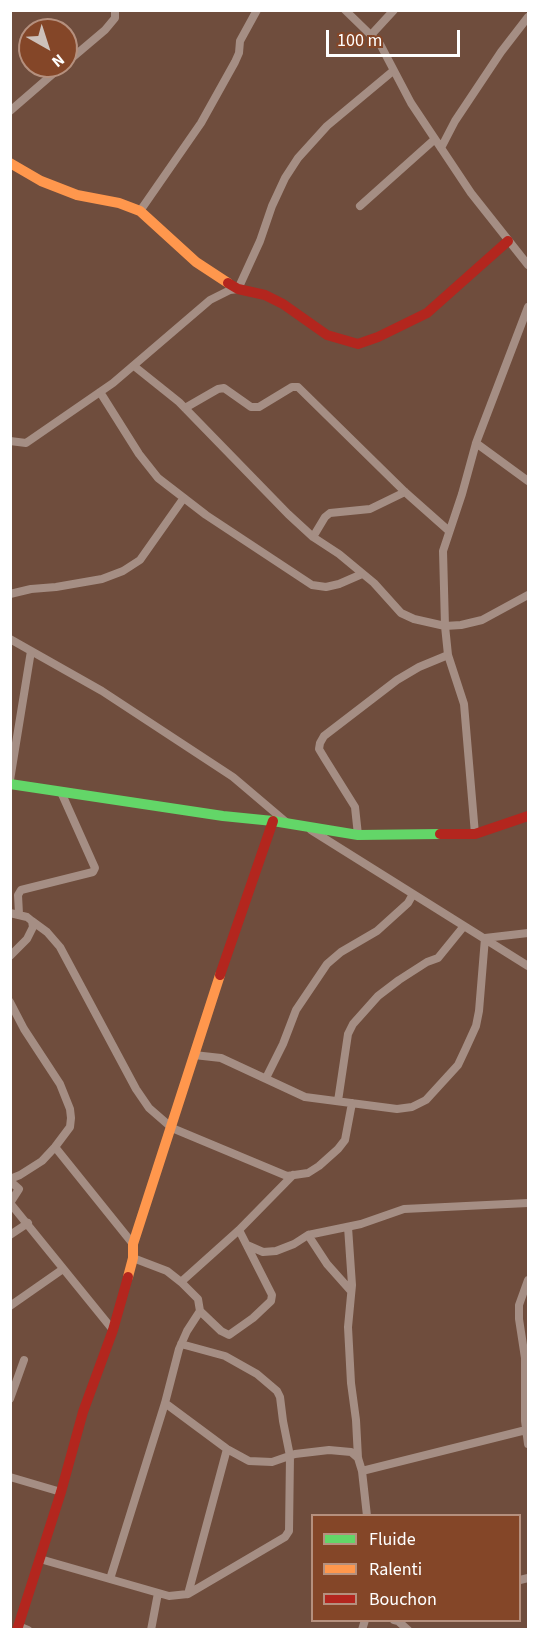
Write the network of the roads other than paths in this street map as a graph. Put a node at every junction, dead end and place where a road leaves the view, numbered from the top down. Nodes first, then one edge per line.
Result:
1 (115, 10) edge
2 (257, 10) edge
3 (345, 10) edge
4 (394, 10) edge
5 (528, 17) edge
6 (371, 35) junction
7 (78, 53) edge
8 (393, 71) junction
9 (48, 78) edge
10 (10, 111) edge
11 (435, 139) junction
12 (441, 148) junction
13 (10, 163) edge
14 (360, 206) dead end
15 (140, 212) junction
16 (508, 241) junction
17 (528, 265) edge
18 (238, 289) junction
19 (528, 307) edge
20 (134, 366) junction
21 (100, 392) junction
22 (185, 408) junction
23 (10, 441) edge
24 (476, 442) junction
25 (528, 481) edge
26 (405, 492) junction
27 (183, 499) junction
28 (448, 531) junction
29 (313, 537) junction
30 (362, 574) junction
31 (10, 594) edge
32 (528, 595) edge
33 (445, 626) junction
34 (10, 639) edge
35 (31, 651) junction
36 (448, 655) junction
37 (10, 780) edge
38 (10, 784) edge
39 (61, 792) junction
40 (528, 816) edge
41 (273, 821) junction
42 (288, 824) junction
43 (309, 828) junction
44 (475, 834) junction
45 (358, 835) junction
46 (413, 894) junction
47 (15, 913) edge
48 (32, 921) junction
49 (464, 926) junction
50 (528, 933) edge
51 (484, 938) junction
52 (10, 956) edge
53 (528, 966) edge
54 (10, 1002) edge
55 (194, 1055) junction
56 (266, 1078) junction
57 (338, 1101) junction
58 (352, 1103) junction
59 (172, 1128) junction
60 (55, 1148) junction
61 (293, 1175) junction
62 (10, 1180) edge
63 (10, 1203) edge
64 (528, 1203) edge
65 (28, 1223) junction
66 (348, 1227) junction
67 (239, 1230) junction
68 (10, 1235) edge
69 (308, 1235) junction
70 (133, 1244) junction
71 (247, 1245) junction
72 (133, 1258) junction
73 (63, 1269) junction
74 (528, 1280) edge
75 (181, 1282) junction
76 (351, 1291) junction
77 (10, 1306) edge
78 (200, 1311) junction
79 (113, 1330) junction
80 (181, 1344) junction
81 (527, 1357) edge
82 (24, 1360) dead end
83 (10, 1399) edge
84 (165, 1403) junction
85 (526, 1430) junction
86 (528, 1444) edge
87 (227, 1449) junction
88 (290, 1456) junction
89 (358, 1458) junction
90 (362, 1471) junction
91 (10, 1477) edge
92 (61, 1492) junction
93 (367, 1514) edge
94 (40, 1559) junction
95 (110, 1579) junction
96 (158, 1593) junction
97 (188, 1594) junction
98 (21, 1628) edge
99 (151, 1629) edge

1 - 7 street
2 - 15 street
3 - 6 street
4 - 6 street
5 - 12 street
6 - 8 street
8 - 11 street
8 - 18 street
9 - 10 street
11 - 12 street
11 - 14 street
12 - 16 street
13 - 15 street
15 - 18 street
16 - 17 street
16 - 18 street
18 - 20 street
19 - 24 street
20 - 21 street
20 - 22 street
21 - 23 street
21 - 27 street
22 - 26 street
22 - 29 street
24 - 25 street
24 - 28 street
26 - 28 street
26 - 29 street
27 - 30 street
27 - 31 street
28 - 33 street
29 - 30 street
30 - 33 street
32 - 33 street
33 - 36 street
34 - 35 street
35 - 37 street
35 - 42 street
36 - 44 street
36 - 45 street
38 - 39 street
39 - 41 street
39 - 47 street
40 - 44 street
41 - 42 street
41 - 55 street
42 - 43 street
43 - 45 street
43 - 46 street
44 - 45 street
46 - 49 street
46 - 56 street
47 - 48 street
48 - 52 street
48 - 59 street
49 - 51 street
49 - 57 street
50 - 51 street
51 - 53 street
51 - 58 street
54 - 60 street
55 - 56 street
55 - 59 street
56 - 57 street
57 - 58 street
58 - 61 street
59 - 61 street
59 - 70 street
60 - 62 street
60 - 70 street
61 - 67 street
62 - 63 street
63 - 65 street
64 - 66 street
65 - 68 street
65 - 73 street
66 - 69 street
66 - 76 street
67 - 71 street
67 - 75 street
69 - 71 street
69 - 76 street
70 - 72 street
71 - 78 street
72 - 75 street
72 - 79 street
73 - 77 street
73 - 79 street
74 - 81 street
75 - 78 street
76 - 89 street
78 - 80 street
79 - 92 street
80 - 84 street
80 - 88 street
81 - 85 street
82 - 83 street
84 - 87 street
84 - 95 street
85 - 86 street
85 - 90 street
87 - 88 street
87 - 97 street
88 - 89 street
88 - 97 street
89 - 90 street
90 - 93 street
91 - 92 street
92 - 94 street
94 - 95 street
94 - 98 street
95 - 96 street
96 - 97 street
96 - 99 street

